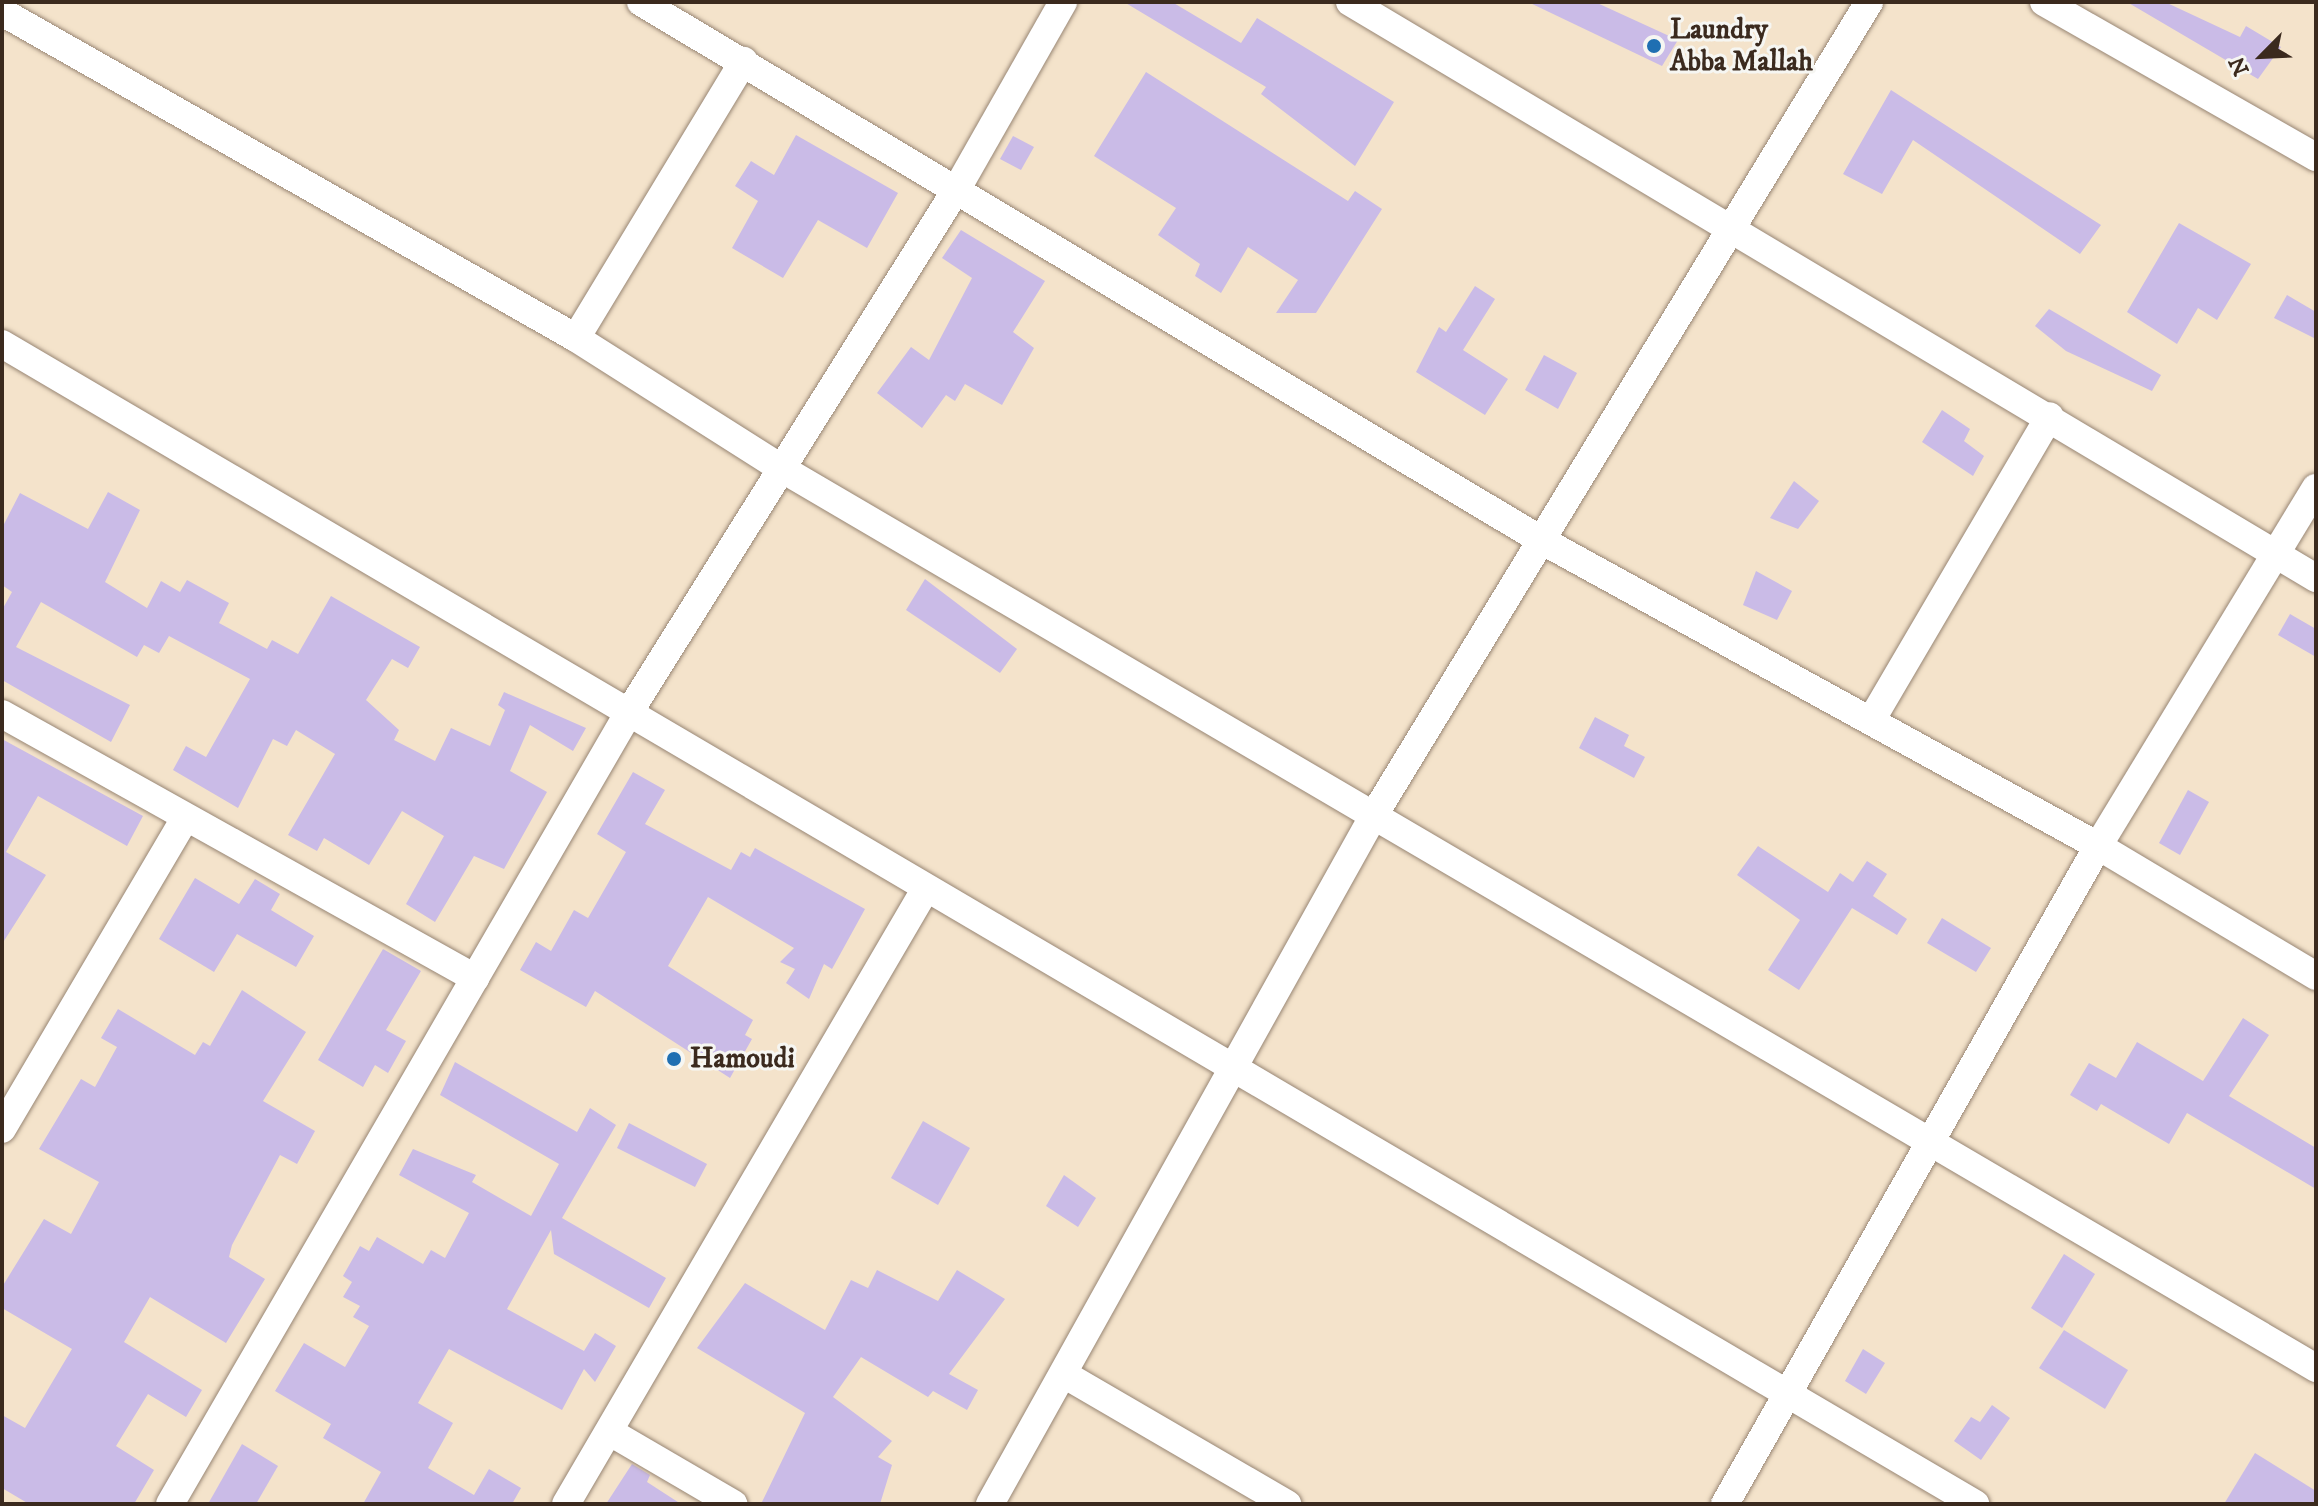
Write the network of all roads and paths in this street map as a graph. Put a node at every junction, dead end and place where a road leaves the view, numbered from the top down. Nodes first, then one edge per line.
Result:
1 (641, 2) edge
2 (1063, 2) edge
3 (1350, 2) edge
4 (1869, 2) edge
5 (2044, 2) edge
6 (2, 12) edge
7 (744, 61) junction
8 (2316, 157) edge
9 (958, 187) junction
10 (1731, 228) junction
11 (576, 338) junction
12 (2, 344) edge
13 (2050, 416) junction
14 (779, 467) junction
15 (2316, 488) edge
16 (1541, 540) junction
17 (2277, 555) junction
18 (2316, 578) edge
19 (2, 714) edge
20 (628, 714) junction
21 (1872, 719) junction
22 (1374, 815) junction
23 (184, 820) junction
24 (2098, 846) junction
25 (925, 890) junction
26 (2316, 976) edge
27 (475, 978) junction
28 (1235, 1072) junction
29 (2, 1129) edge
30 (1933, 1145) junction
31 (2316, 1368) edge
32 (1067, 1376) junction
33 (1790, 1396) junction
34 (610, 1432) junction
35 (170, 1504) edge
36 (566, 1504) edge
37 (733, 1504) edge
38 (990, 1504) edge
39 (1287, 1504) edge
40 (1725, 1504) edge
41 (1975, 1504) edge

1 - 7 street
2 - 9 street
3 - 10 street
4 - 10 street
5 - 8 street
6 - 11 street
7 - 9 street
7 - 11 street
9 - 14 street
9 - 16 street
10 - 13 street
10 - 16 street
11 - 14 street
12 - 20 street
13 - 17 street
13 - 21 street
14 - 20 street
14 - 22 street
15 - 17 street
16 - 21 street
16 - 22 street
17 - 18 street
17 - 24 street
19 - 23 street
20 - 25 street
20 - 27 street
21 - 24 street
22 - 28 street
22 - 30 street
23 - 27 street
23 - 29 street
24 - 26 street
24 - 30 street
25 - 28 street
25 - 34 street
27 - 35 street
28 - 32 street
28 - 33 street
30 - 31 street
30 - 33 street
32 - 38 street
32 - 39 street
33 - 40 street
33 - 41 street
34 - 36 street
34 - 37 street

